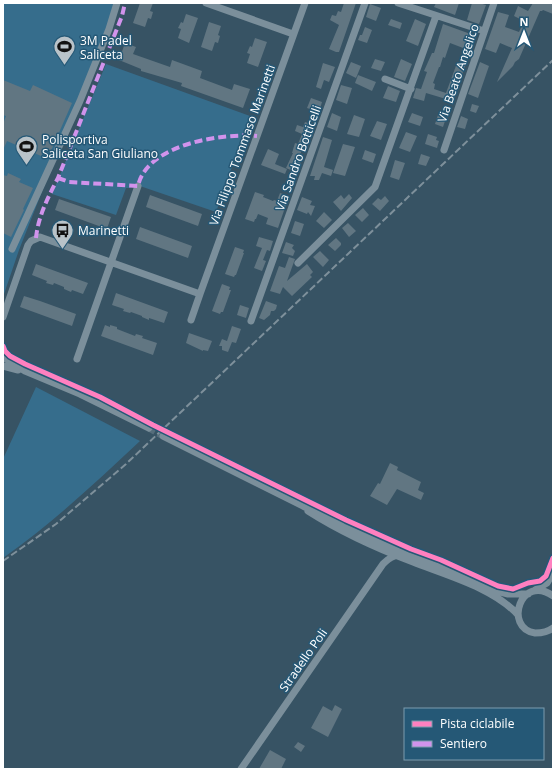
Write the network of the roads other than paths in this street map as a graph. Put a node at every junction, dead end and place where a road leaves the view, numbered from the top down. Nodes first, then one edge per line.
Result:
1 (117, 3) edge
2 (206, 3) edge
3 (305, 3) edge
4 (365, 3) edge
5 (398, 3) edge
6 (494, 3) edge
7 (436, 16) junction
8 (484, 31) junction
9 (293, 34) junction
10 (384, 79) dead end
11 (411, 89) junction
12 (444, 150) dead end
13 (138, 186) dead end
14 (12, 249) dead end
15 (111, 262) junction
16 (298, 263) dead end
17 (200, 294) junction
18 (3, 317) edge
19 (191, 320) dead end
20 (251, 321) dead end
21 (3, 358) edge
22 (77, 358) dead end
23 (3, 366) edge
24 (25, 371) junction
25 (149, 428) tunnel mouth
26 (163, 436) tunnel mouth
27 (305, 507) junction
28 (344, 525) junction
29 (363, 541) junction
30 (377, 547) junction
31 (396, 555) junction
32 (430, 562) junction
33 (383, 564) junction
34 (553, 573) edge
35 (530, 593) junction
36 (553, 596) edge
37 (518, 615) junction
38 (552, 630) edge
39 (241, 769) edge

1 - 14 street
2 - 9 street
3 - 9 street, Via Filippo Tommaso Marinetti
4 - 20 street, Via Sandro Botticelli
5 - 7 street
6 - 8 street, Via Beato Angelico
7 - 8 street
7 - 11 street
8 - 12 street, Via Beato Angelico
9 - 17 street, Via Filippo Tommaso Marinetti
10 - 11 street
11 - 16 street
13 - 15 street
15 - 17 street
15 - 18 street
15 - 22 street
17 - 19 street, Via Filippo Tommaso Marinetti
21 - 24 street
23 - 24 street
24 - 25 street
26 - 27 street
27 - 28 street
27 - 29 street
28 - 29 street
28 - 32 street
29 - 30 street
30 - 31 street
30 - 33 street
31 - 32 street
31 - 33 street, Stradello Poli
31 - 37 street
32 - 35 street
33 - 39 street, Stradello Poli
34 - 35 street
35 - 36 street
35 - 37 street
37 - 38 street

